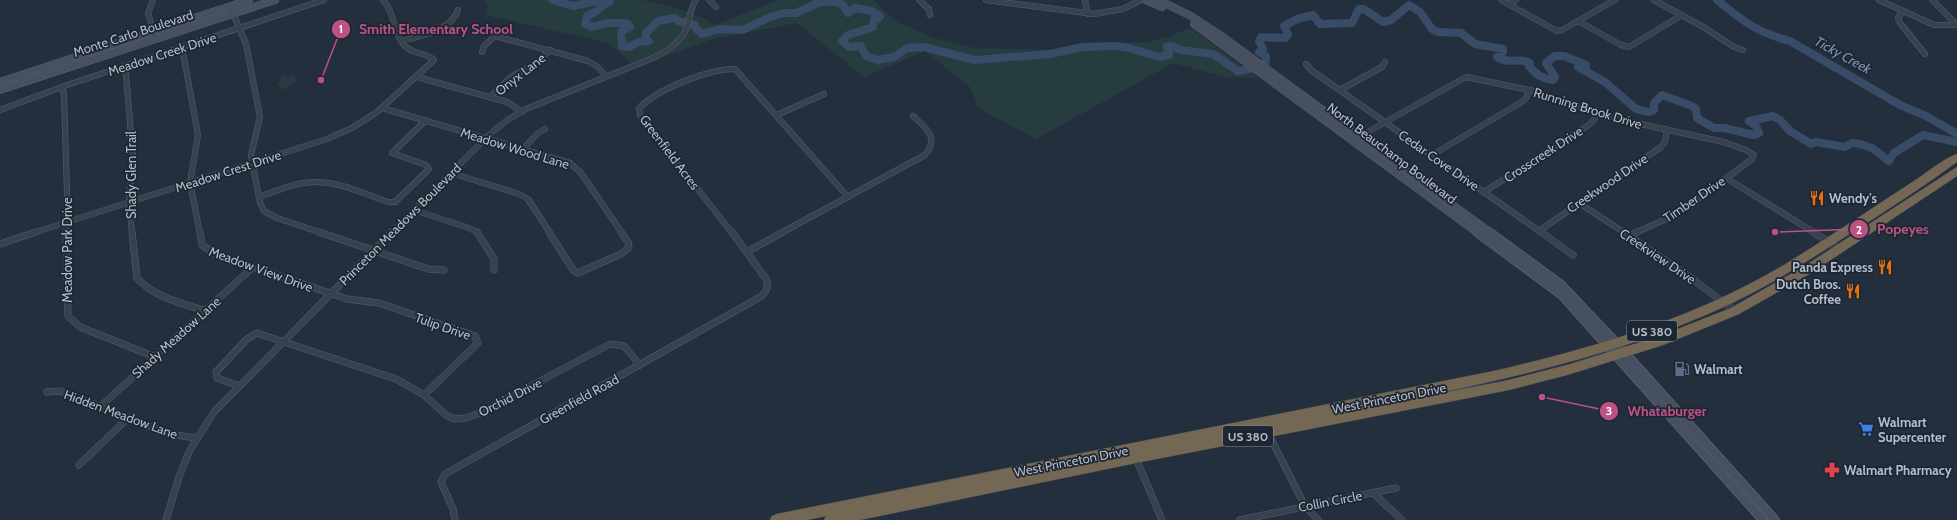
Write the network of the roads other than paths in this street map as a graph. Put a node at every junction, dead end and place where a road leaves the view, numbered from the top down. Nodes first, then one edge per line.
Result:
1 (153, 0) edge
2 (250, 0) edge
3 (275, 0) edge
4 (324, 0) edge
5 (384, 0) edge
6 (696, 0) edge
7 (709, 0) edge
8 (919, 0) edge
9 (986, 0) edge
10 (1025, 0) edge
11 (1085, 0) edge
12 (1140, 0) edge
13 (1146, 0) edge
14 (1158, 0) edge
15 (1501, 0) edge
16 (1516, 0) edge
17 (1615, 0) edge
18 (1654, 0) edge
19 (1879, 0) edge
20 (1932, 0) edge
21 (1508, 4) junction
22 (230, 6) junction
23 (1024, 6) junction
24 (716, 7) dead end
25 (458, 10) dead end
26 (1902, 12) junction
27 (233, 13) junction
28 (1088, 14) junction
29 (930, 15) dead end
30 (1682, 15) junction
31 (1578, 21) junction
32 (1957, 25) edge
33 (239, 28) junction
34 (154, 35) junction
35 (1217, 36) junction
36 (401, 41) junction
37 (182, 47) junction
38 (550, 50) junction
39 (1743, 50) dead end
40 (482, 52) dead end
41 (1925, 54) dead end
42 (1385, 62) dead end
43 (1306, 64) dead end
44 (123, 67) junction
45 (417, 76) junction
46 (606, 77) junction
47 (0, 82) edge
48 (62, 87) junction
49 (0, 90) edge
50 (1340, 90) junction
51 (1530, 90) junction
52 (824, 94) dead end
53 (490, 97) junction
54 (382, 108) junction
55 (0, 111) edge
56 (522, 112) junction
57 (1597, 112) junction
58 (777, 115) junction
59 (913, 116) dead end
60 (426, 120) junction
61 (1385, 122) junction
62 (545, 129) dead end
63 (1667, 130) junction
64 (486, 138) junction
65 (1356, 138) junction
66 (523, 149) junction
67 (1754, 155) joint
68 (1432, 156) junction
69 (1956, 160) edge
70 (252, 163) junction
71 (1957, 171) edge
72 (451, 173) junction
73 (1726, 178) junction
74 (190, 183) junction
75 (1484, 192) junction
76 (259, 197) junction
77 (848, 197) junction
78 (129, 202) junction
79 (1579, 203) junction
80 (414, 210) junction
81 (65, 222) junction
82 (1538, 231) junction
83 (1629, 236) junction
84 (1829, 242) junction
85 (0, 244) edge
86 (1840, 249) junction
87 (374, 251) junction
88 (747, 252) junction
89 (1573, 255) dead end
90 (253, 267) junction
91 (444, 270) dead end
92 (494, 270) dead end
93 (1535, 275) junction
94 (1560, 284) junction
95 (331, 294) junction
96 (1724, 302) junction
97 (205, 311) junction
98 (1735, 311) junction
99 (720, 320) joint
100 (285, 341) junction
101 (1615, 349) junction
102 (155, 357) junction
103 (640, 365) junction
104 (239, 386) junction
105 (47, 392) dead end
106 (424, 395) junction
107 (100, 407) junction
108 (128, 418) junction
109 (1265, 428) junction
110 (195, 438) junction
111 (1134, 453) junction
112 (1721, 460) junction
113 (1711, 463) junction
114 (79, 465) dead end
115 (1396, 488) dead end
116 (1373, 493) junction
117 (1305, 506) junction
118 (166, 520) edge
119 (455, 520) edge
120 (777, 520) edge
121 (831, 520) edge
122 (1162, 520) edge
123 (1240, 520) edge
124 (1318, 520) edge
125 (1402, 520) edge
126 (1763, 520) edge
127 (1775, 520) edge

1 - 34 street
2 - 22 street, Monte Carlo Boulevard
3 - 27 street, Monte Carlo Boulevard
4 - 33 street, Meadow Creek Drive
5 - 36 street
6 - 46 street, Princeton Meadows Boulevard
7 - 24 street
8 - 29 street
9 - 23 street
10 - 23 street
11 - 28 street
12 - 28 street
13 - 35 street, North Beauchamp Boulevard
14 - 35 street, North Beauchamp Boulevard
15 - 21 street
16 - 21 street
17 - 31 street
18 - 30 street
19 - 26 street
20 - 32 street
21 - 31 street
22 - 27 street
22 - 34 street, Monte Carlo Boulevard
23 - 28 street
25 - 36 street
26 - 32 street
26 - 41 street
27 - 33 street
27 - 34 street, Monte Carlo Boulevard
30 - 31 street
30 - 39 street
33 - 37 street, Meadow Creek Drive
33 - 70 street
34 - 47 street, Monte Carlo Boulevard
34 - 49 street, Monte Carlo Boulevard
35 - 65 street, North Beauchamp Boulevard
36 - 45 street, Meadow Crest Drive
37 - 44 street, Meadow Creek Drive
37 - 74 street, Meadow View Drive
38 - 40 street
38 - 46 street
38 - 53 street, Onyx Lane
42 - 50 street
43 - 50 street, Cedar Cove Drive
44 - 48 street, Meadow Creek Drive
44 - 78 street, Shady Glen Trail
45 - 53 street
45 - 54 street, Meadow Crest Drive
46 - 56 street, Princeton Meadows Boulevard
48 - 55 street, Meadow Creek Drive
48 - 81 street, Meadow Park Drive
50 - 61 street, Cedar Cove Drive
51 - 57 street, Running Brook Drive
51 - 61 street, Running Brook Drive
51 - 68 street
52 - 58 street
53 - 56 street
54 - 60 street, Meadow Wood Lane
54 - 70 street, Meadow Crest Drive
56 - 64 street, Princeton Meadows Boulevard
57 - 63 street, Running Brook Drive
57 - 75 street, Crosscreek Drive
58 - 77 street, Greenfield Acres
58 - 88 street, Greenfield Acres
59 - 77 street
60 - 64 street, Meadow Wood Lane
60 - 76 street
61 - 65 street
61 - 68 street, Cedar Cove Drive
62 - 66 street
63 - 67 street, Running Brook Drive
63 - 79 street, Creekwood Drive
64 - 66 street, Meadow Wood Lane
64 - 72 street, Princeton Meadows Boulevard
65 - 93 street, North Beauchamp Boulevard
65 - 94 street, North Beauchamp Boulevard
66 - 72 street, Meadow Wood Lane
67 - 73 street, Timber Drive
68 - 75 street, Cedar Cove Drive
69 - 84 highway, West Princeton Drive / US 380
70 - 74 street, Meadow Crest Drive
70 - 76 street
71 - 86 highway, West Princeton Drive / US 380
72 - 80 street, Princeton Meadows Boulevard
73 - 83 street, Timber Drive
73 - 84 street
74 - 78 street, Meadow Crest Drive
74 - 90 street, Meadow View Drive
75 - 82 street, Cedar Cove Drive
76 - 87 street
77 - 88 street
78 - 81 street, Meadow Crest Drive
78 - 97 street, Shady Glen Trail
79 - 82 street, Creekwood Drive
79 - 83 street, Creekview Drive
80 - 87 street, Princeton Meadows Boulevard
80 - 92 street
81 - 85 street, Meadow Crest Drive
81 - 102 street, Meadow Park Drive
82 - 89 street, Cedar Cove Drive
83 - 96 street, Creekview Drive
84 - 86 street
84 - 96 highway, West Princeton Drive / US 380
86 - 98 highway, West Princeton Drive / US 380
87 - 91 street
87 - 95 street, Princeton Meadows Boulevard
88 - 99 street, Greenfield Acres
90 - 95 street, Meadow View Drive
90 - 97 street, Shady Meadow Lane
93 - 94 street
93 - 101 street, North Beauchamp Boulevard
94 - 101 street, North Beauchamp Boulevard
95 - 100 street, Princeton Meadows Boulevard
95 - 106 street, Tulip Drive
96 - 98 street, Creekview Drive
96 - 101 highway, West Princeton Drive / US 380
97 - 102 street, Shady Meadow Lane
98 - 101 highway, West Princeton Drive / US 380
99 - 103 street, Greenfield Road
100 - 104 street, Princeton Meadows Boulevard
100 - 104 street, Orchid Drive
100 - 106 street, Orchid Drive
101 - 109 highway, West Princeton Drive / US 380
101 - 112 street
101 - 113 street
102 - 107 street, Shady Meadow Lane
103 - 106 street, Orchid Drive
103 - 119 street, Greenfield Road
104 - 110 street, Princeton Meadows Boulevard
105 - 107 street, Hidden Meadow Lane
107 - 108 street, Hidden Meadow Lane
108 - 110 street, Hidden Meadow Lane
108 - 114 street
109 - 111 highway, West Princeton Drive / US 380
109 - 117 street
110 - 118 street, Princeton Meadows Boulevard
111 - 120 highway, West Princeton Drive / US 380
111 - 121 highway, West Princeton Drive / US 380
111 - 122 street
112 - 113 street
112 - 127 street
113 - 126 street
115 - 116 street, Collin Circle
116 - 117 street, Collin Circle
116 - 125 street, Collin Circle
117 - 123 street, Collin Circle
117 - 124 street

